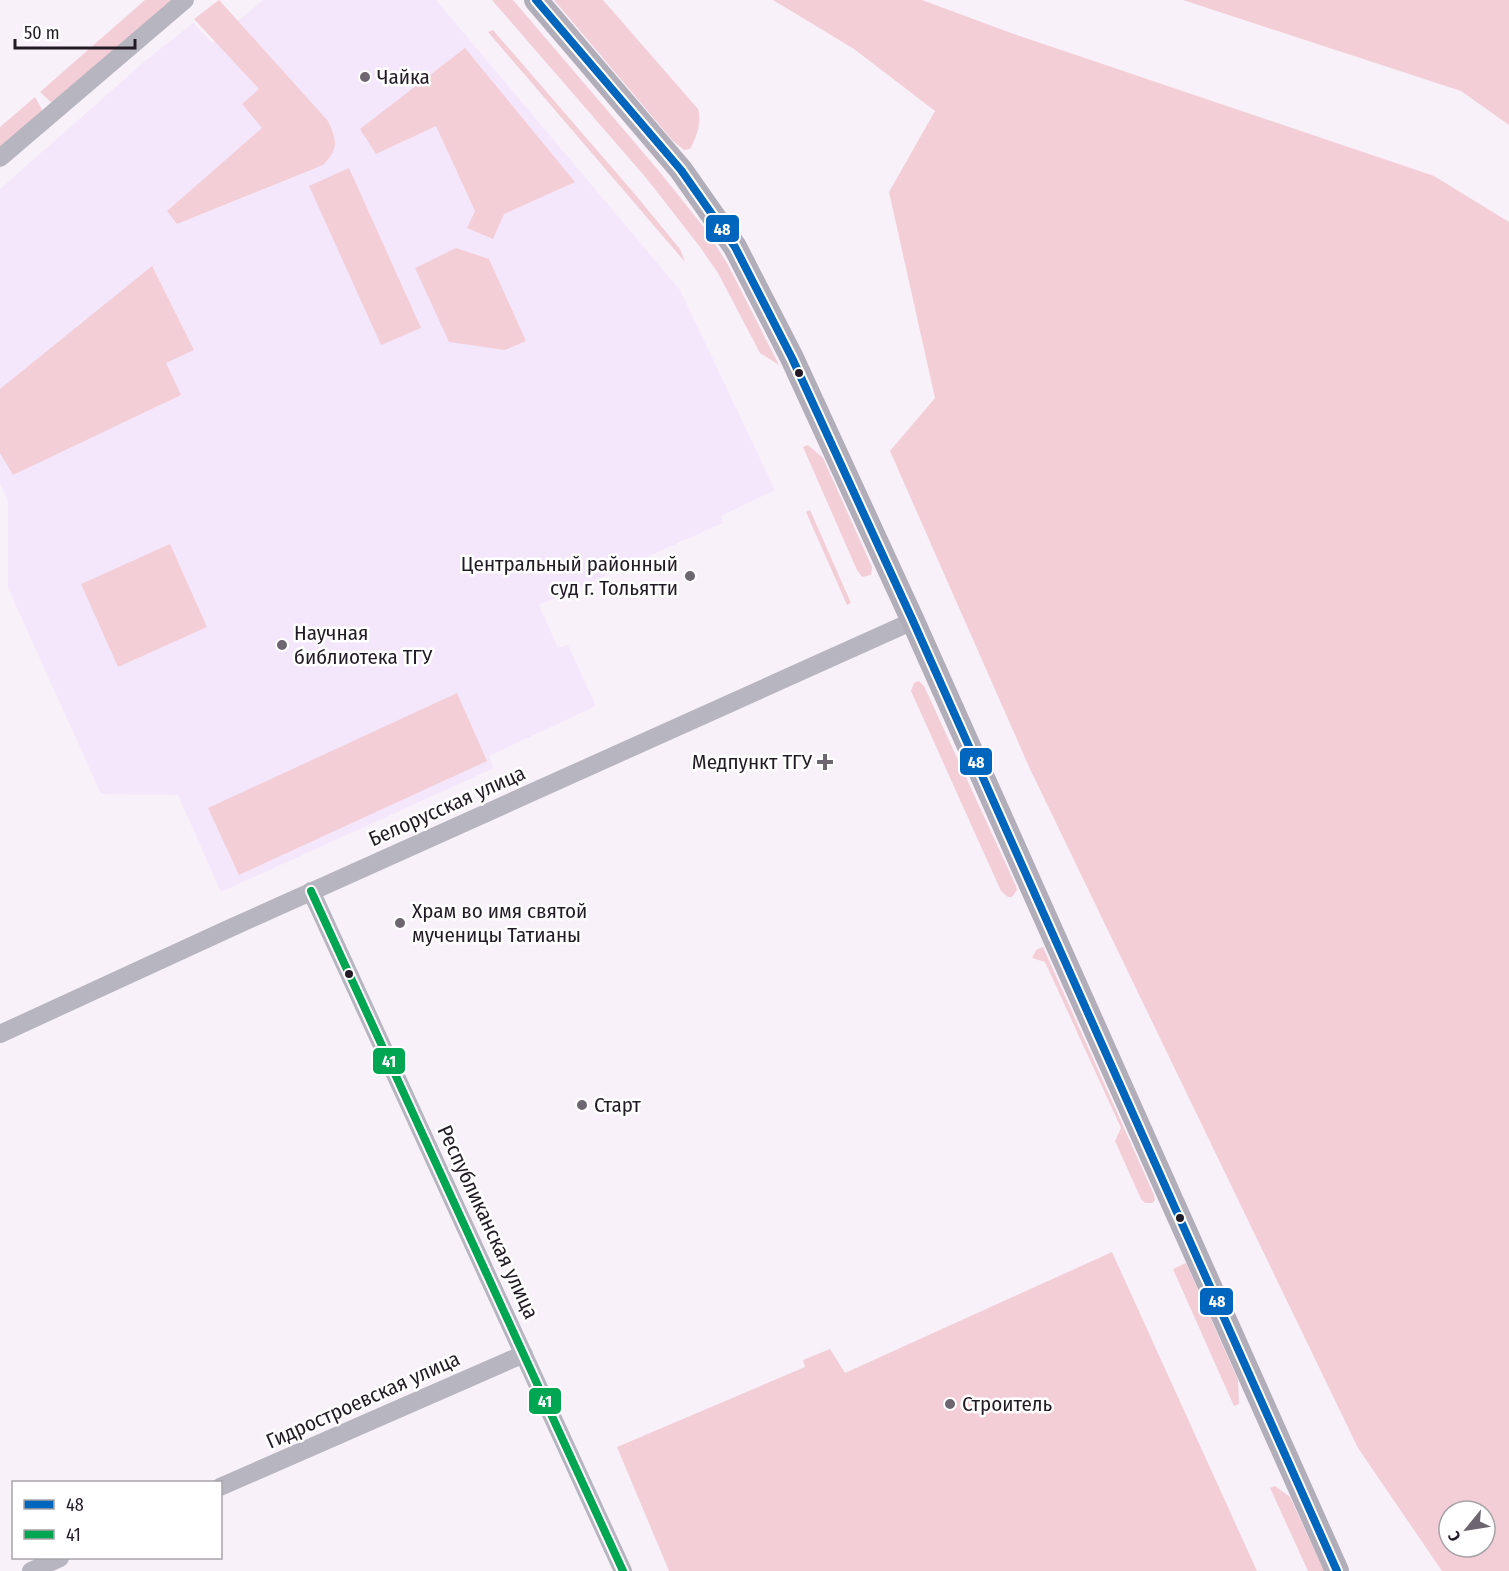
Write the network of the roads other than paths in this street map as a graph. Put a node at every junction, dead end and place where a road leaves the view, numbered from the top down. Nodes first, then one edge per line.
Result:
1 (185, 0) edge
2 (536, 0) edge
3 (0, 158) edge
4 (913, 621) junction
5 (311, 891) junction
6 (0, 1034) edge
7 (524, 1354) junction
8 (222, 1486) edge
9 (56, 1559) edge
10 (31, 1571) edge
11 (623, 1571) edge
12 (1337, 1571) edge

1 - 3 street
2 - 4 main road
4 - 5 street, Белорусская улица
4 - 12 main road
5 - 6 street, Белорусская улица
5 - 7 street, Республиканская улица
7 - 8 street, Гидростроевская улица
7 - 11 street, Республиканская улица
9 - 10 street

